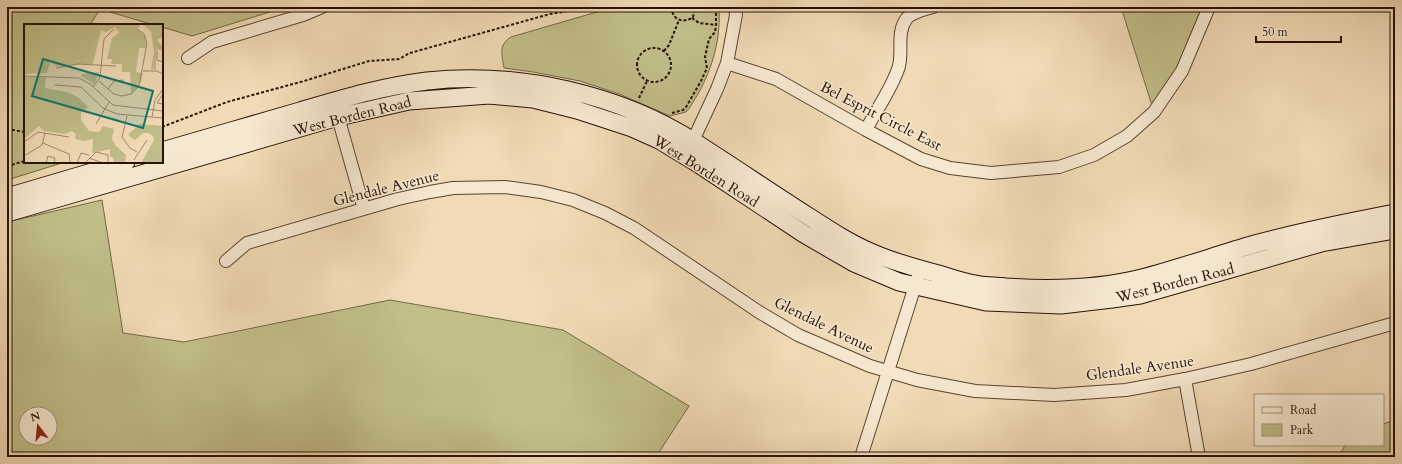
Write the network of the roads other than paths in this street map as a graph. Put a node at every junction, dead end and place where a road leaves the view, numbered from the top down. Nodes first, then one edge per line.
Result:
1 (322, 7) edge
2 (735, 7) edge
3 (933, 7) edge
4 (1209, 7) edge
5 (188, 58) dead end
6 (727, 63) junction
7 (336, 109) junction
8 (866, 130) junction
9 (693, 141) junction
10 (163, 151) edge
11 (685, 156) junction
12 (123, 163) edge
13 (7, 197) edge
14 (364, 209) junction
15 (1395, 213) edge
16 (7, 214) edge
17 (1395, 230) edge
18 (226, 261) dead end
19 (920, 270) junction
20 (914, 287) junction
21 (1395, 323) edge
22 (888, 372) junction
23 (1185, 379) junction
24 (861, 457) edge
25 (1199, 457) edge

1 - 5 street
2 - 6 street
3 - 8 street
4 - 8 street, Bel Esprit Circle East
6 - 8 street, Bel Esprit Circle East
6 - 9 street
7 - 9 main road, West Borden Road
7 - 10 main road, West Borden Road
7 - 11 main road, West Borden Road
7 - 14 street
7 - 16 main road, West Borden Road
9 - 11 street
9 - 19 main road, West Borden Road
11 - 20 main road, West Borden Road
12 - 13 main road
14 - 18 street, Glendale Avenue
14 - 22 street, Glendale Avenue
15 - 19 main road, West Borden Road
17 - 20 main road, West Borden Road
19 - 20 street
20 - 22 street
21 - 23 street, Glendale Avenue
22 - 23 street, Glendale Avenue
22 - 24 street
23 - 25 street

